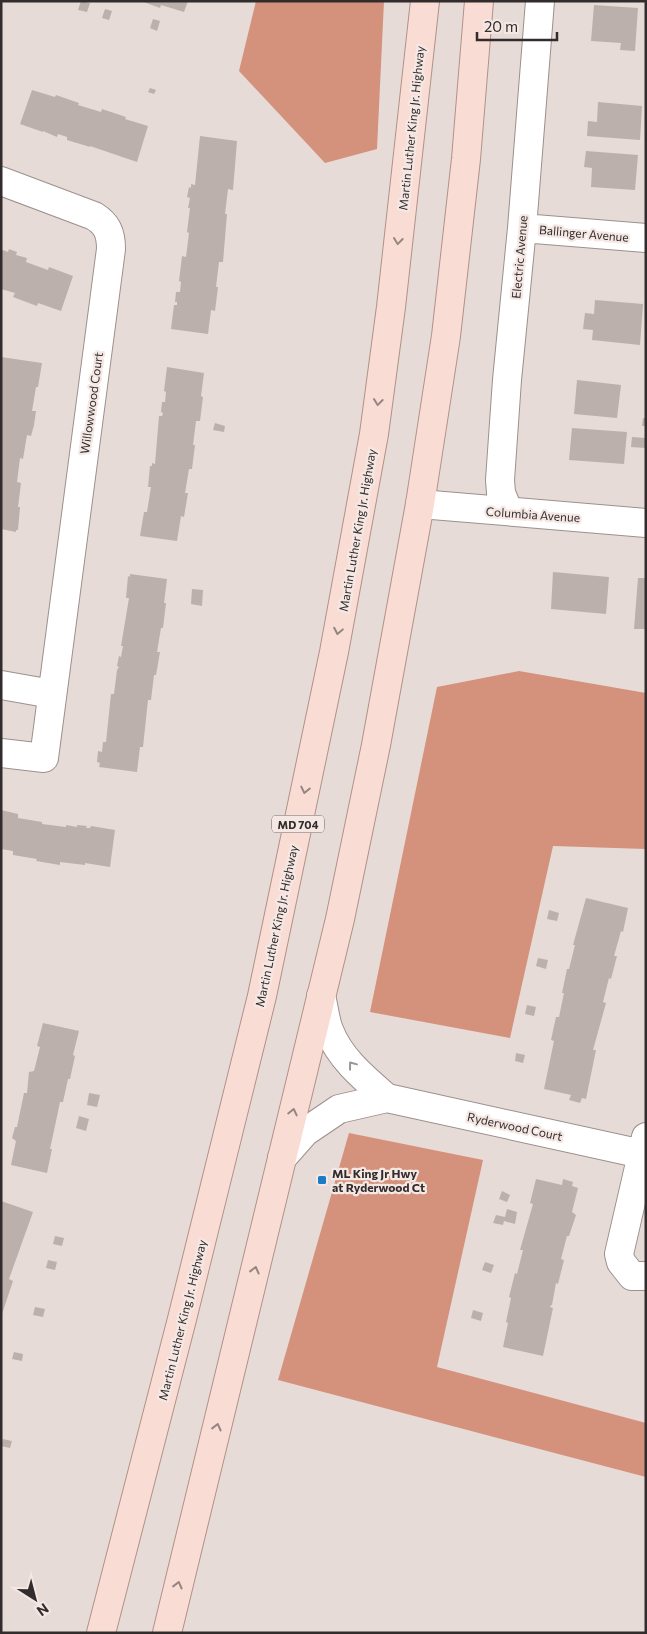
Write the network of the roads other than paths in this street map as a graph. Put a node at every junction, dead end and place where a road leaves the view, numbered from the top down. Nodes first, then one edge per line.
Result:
1 (425, 1) edge
2 (480, 1) edge
3 (540, 1) edge
4 (1, 181) edge
5 (522, 228) junction
6 (646, 238) edge
7 (420, 504) junction
8 (508, 510) junction
9 (646, 523) edge
10 (1, 685) edge
11 (52, 694) junction
12 (1, 753) edge
13 (321, 996) junction
14 (387, 1098) junction
15 (644, 1145) edge
16 (282, 1158) junction
17 (646, 1276) edge
18 (101, 1633) edge
19 (167, 1633) edge

1 -> 18 main road, Martin Luther King Jr. Highway / MD 704
2 - 7 main road
3 - 5 street, Electric Avenue
4 - 11 street, Willowwood Court
5 - 6 street, Ballinger Avenue
5 - 8 street, Electric Avenue
7 - 8 street, Columbia Avenue
7 - 13 main road
8 - 9 street, Columbia Avenue
10 - 11 street
11 - 12 street, Willowwood Court
14 -> 13 street, Ryderwood Court
16 -> 13 main road
14 - 15 street, Ryderwood Court
14 - 16 street, Ryderwood Court
15 - 17 street, Ryderwood Court
19 -> 16 main road

